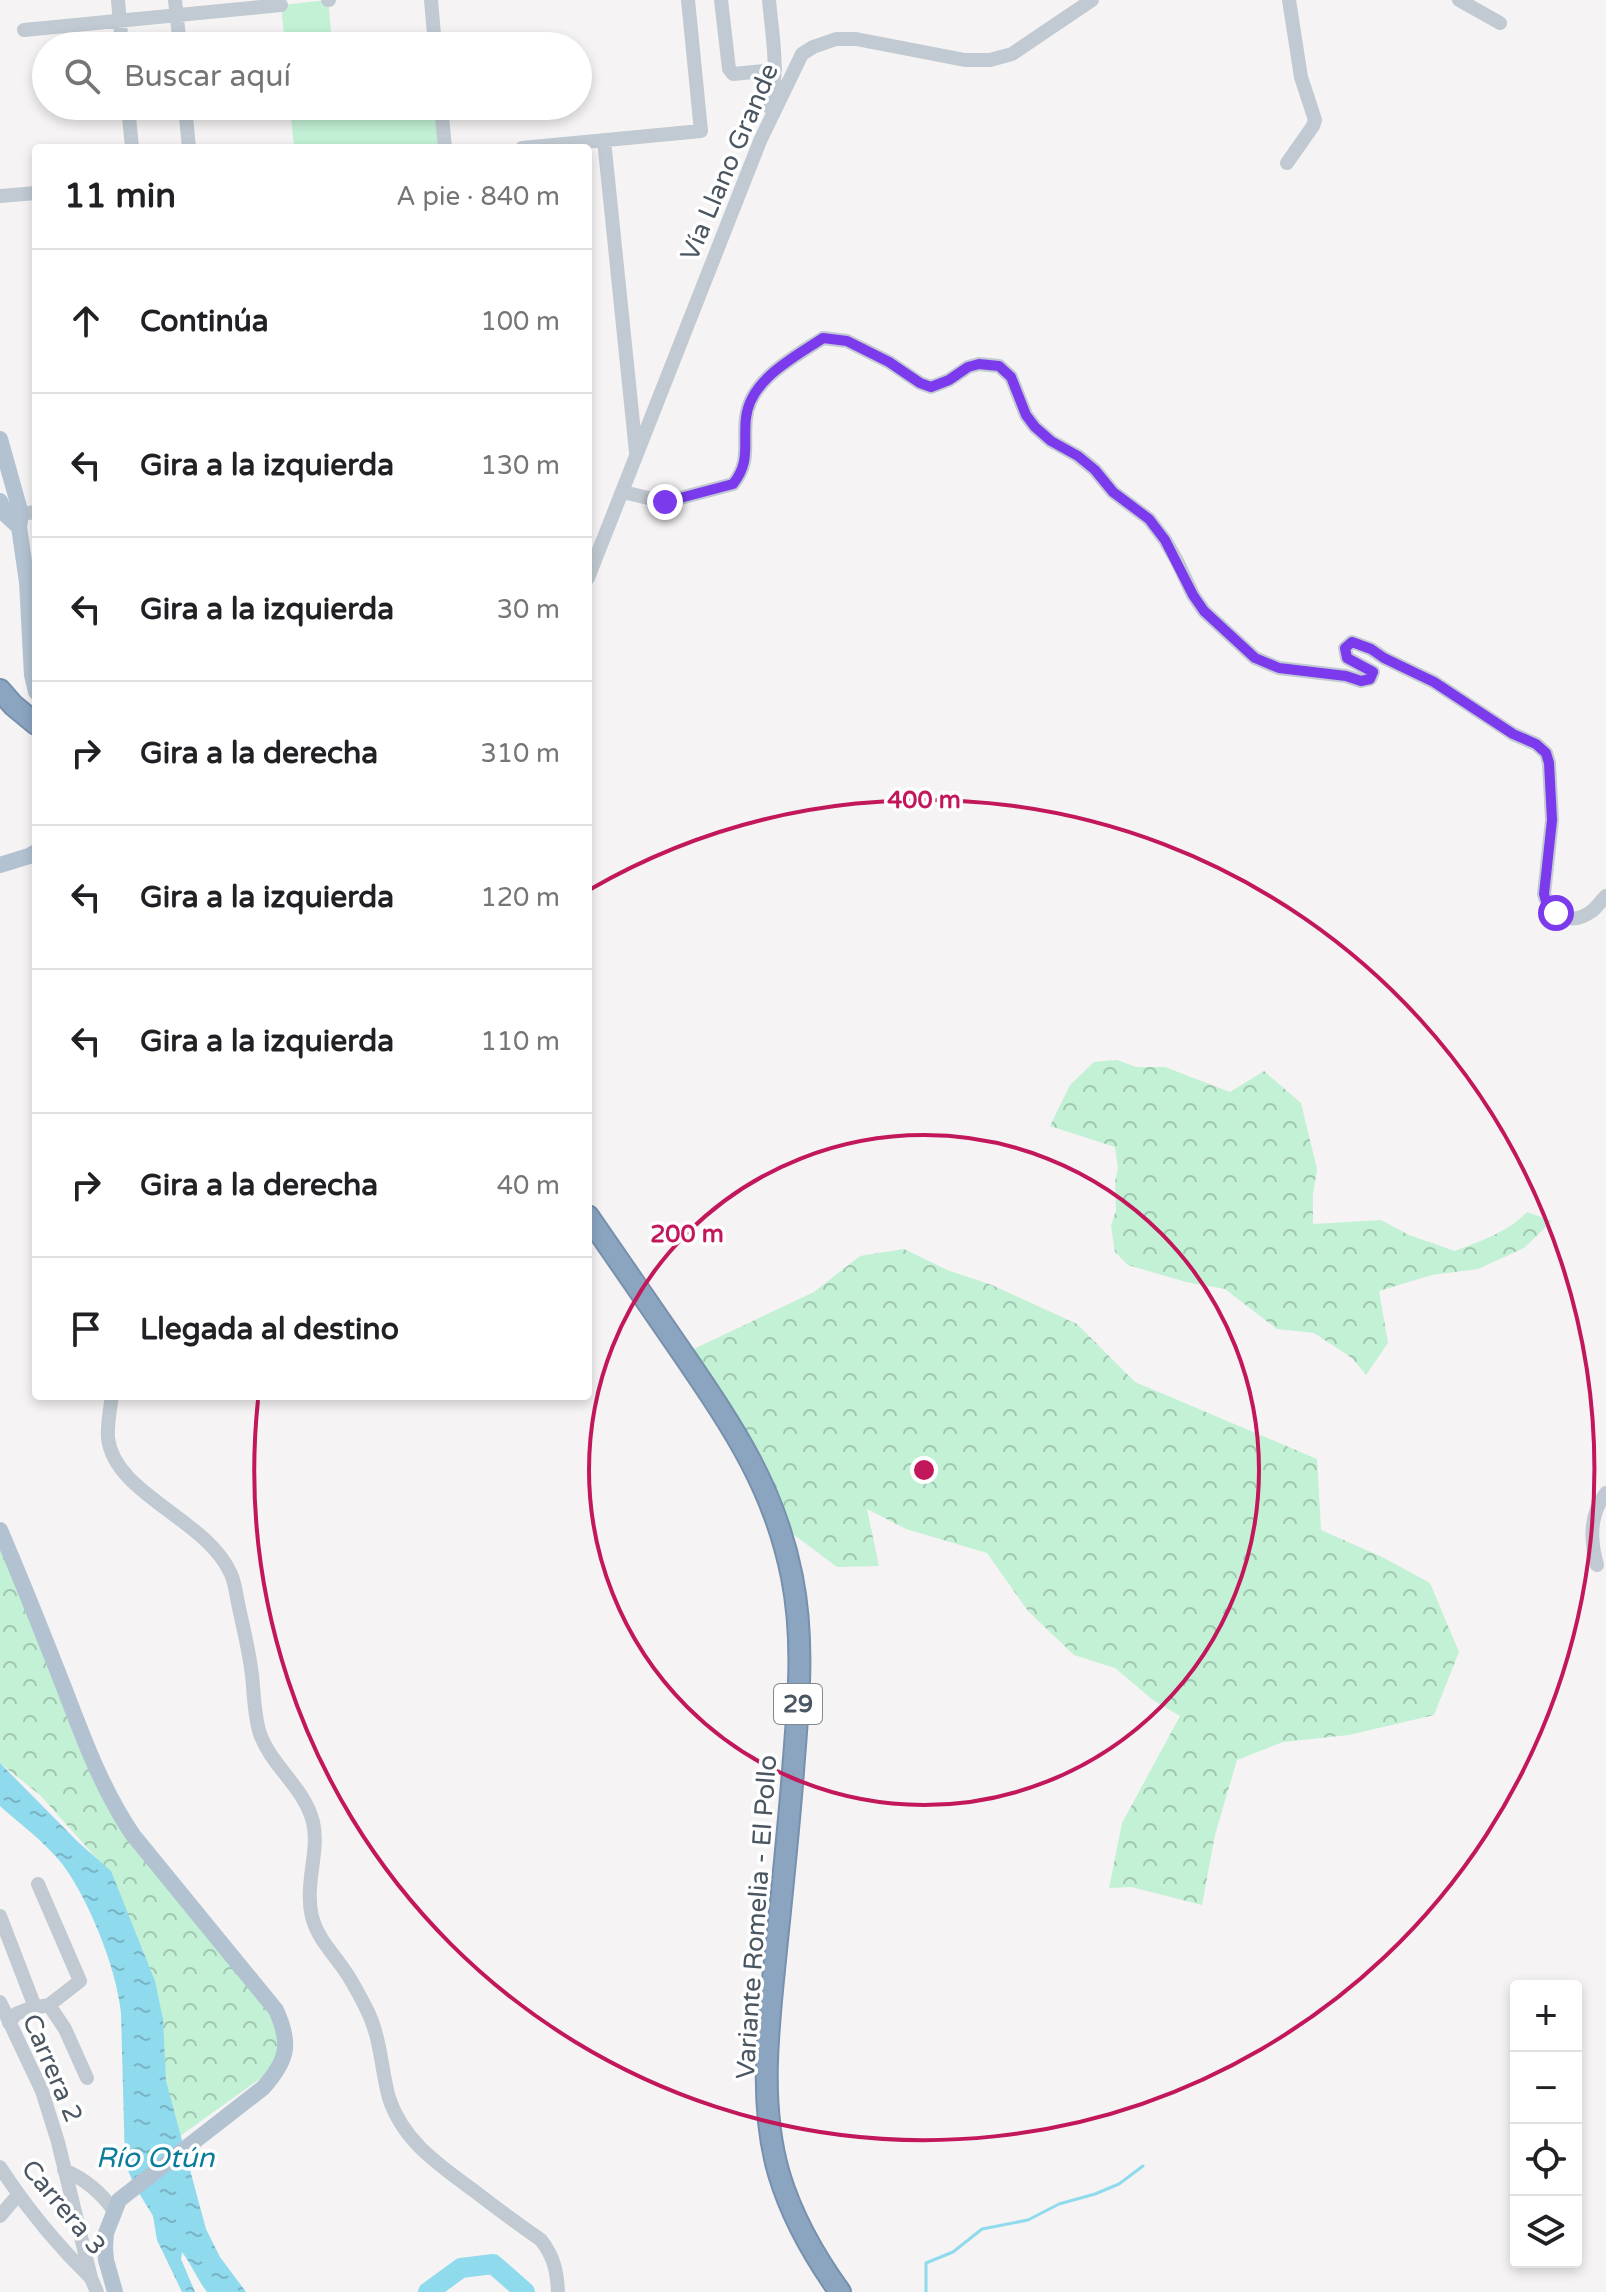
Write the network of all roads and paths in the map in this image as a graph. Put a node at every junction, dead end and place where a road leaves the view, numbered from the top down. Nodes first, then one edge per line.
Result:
1 (118, 0) edge
2 (431, 0) edge
3 (688, 0) edge
4 (721, 0) edge
5 (769, 0) edge
6 (1092, 0) edge
7 (1289, 0) edge
8 (1459, 0) edge
9 (281, 5) dead end
10 (176, 7) edge
11 (120, 20) junction
12 (1500, 23) dead end
13 (24, 30) dead end
14 (121, 32) edge
15 (179, 32) edge
16 (434, 32) edge
17 (775, 70) junction
18 (129, 120) edge
19 (186, 120) edge
20 (442, 120) edge
21 (604, 140) junction
22 (760, 141) junction
23 (132, 144) edge
24 (189, 144) edge
25 (445, 144) edge
26 (563, 144) edge
27 (1287, 163) dead end
28 (32, 193) edge
29 (0, 196) edge
30 (0, 439) edge
31 (636, 457) junction
32 (623, 492) junction
33 (14, 514) edge
34 (592, 568) edge
35 (32, 675) edge
36 (0, 690) edge
37 (32, 721) edge
38 (32, 853) edge
39 (0, 865) edge
40 (1606, 896) edge
41 (592, 1222) edge
42 (112, 1400) edge
43 (1606, 1493) edge
44 (0, 1530) edge
45 (1597, 1565) dead end
46 (38, 1884) dead end
47 (0, 1916) edge
48 (0, 2002) edge
49 (42, 2006) junction
50 (9, 2023) junction
51 (87, 2078) dead end
52 (0, 2167) edge
53 (64, 2170) junction
54 (18, 2195) junction
55 (116, 2206) junction
56 (0, 2216) edge
57 (94, 2285) edge
58 (115, 2292) edge
59 (558, 2292) edge
60 (840, 2292) edge

1 - 11 street
2 - 16 street
3 - 21 street
4 - 17 street
5 - 17 street
6 - 22 street, Vía Llano Grande
7 - 27 street
8 - 12 street
9 - 10 street
10 - 11 street
10 - 15 street
11 - 13 street
11 - 14 street
17 - 22 street
18 - 23 street
19 - 24 street
20 - 25 street
21 - 26 street
21 - 31 street
22 - 31 street, Vía Llano Grande
28 - 29 street
30 - 33 main road
31 - 32 street, Vía Llano Grande
32 - 34 street, Vía Llano Grande
32 - 40 street
33 - 35 main road
36 - 37 highway
38 - 39 main road
41 - 60 highway, Variante Romelia - El Pollo / 29
42 - 59 street
43 - 45 street
44 - 55 main road
46 - 49 street
47 - 49 street
48 - 50 street, Carrera 2
49 - 50 street
49 - 51 street
50 - 53 street, Carrera 2
52 - 54 street, Carrera 3
53 - 55 street
53 - 57 street, Carrera 2
54 - 56 street
54 - 57 street, Carrera 3
55 - 58 main road

